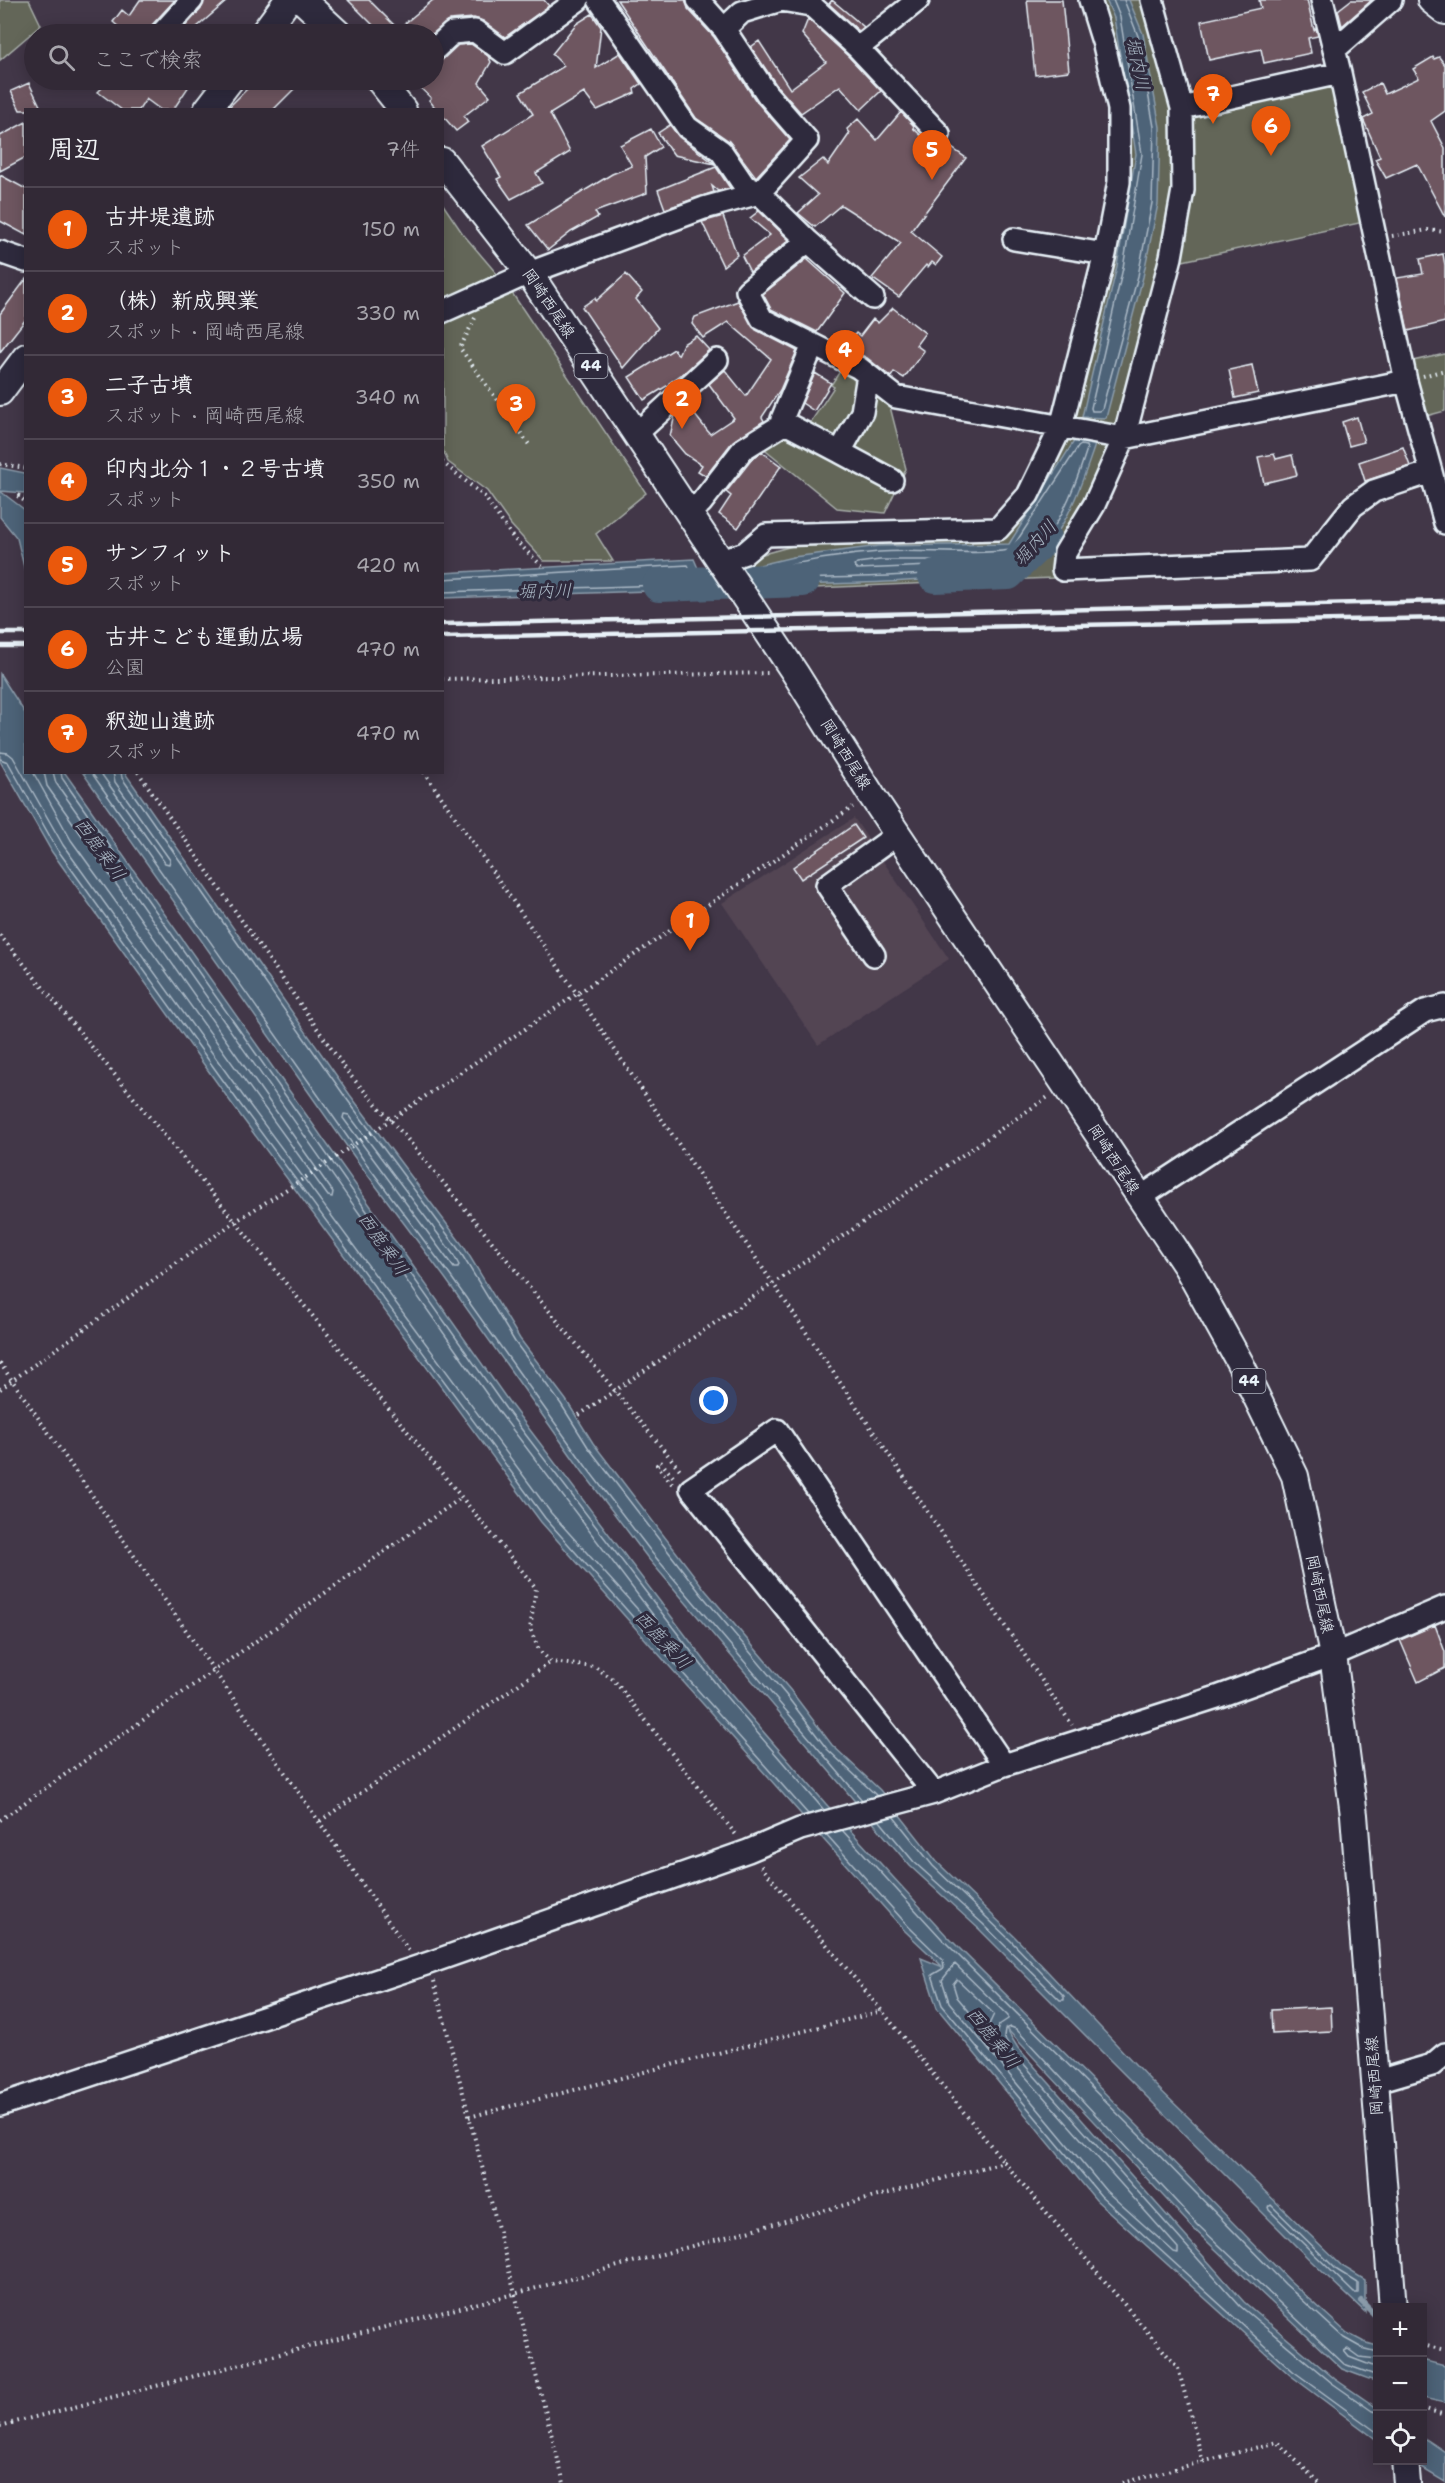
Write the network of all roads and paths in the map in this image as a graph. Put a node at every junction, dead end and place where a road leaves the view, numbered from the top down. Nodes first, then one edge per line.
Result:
1 (192, 0) edge
2 (288, 0) edge
3 (302, 0) edge
4 (599, 0) edge
5 (698, 0) edge
6 (781, 0) edge
7 (918, 0) edge
8 (1090, 0) edge
9 (1152, 0) edge
10 (1322, 0) edge
11 (1391, 0) edge
12 (1431, 0) edge
13 (569, 3) edge
14 (819, 4) edge
15 (1445, 11) edge
16 (170, 24) edge
17 (270, 24) edge
18 (328, 24) edge
19 (724, 29) junction
20 (444, 41) edge
21 (858, 48) junction
22 (1334, 50) junction
23 (1340, 73) junction
24 (222, 90) edge
25 (209, 108) edge
26 (1182, 108) junction
27 (939, 134) dead end
28 (444, 163) edge
29 (759, 193) junction
30 (1445, 232) edge
31 (1377, 238) junction
32 (1014, 239) dead end
33 (807, 242) junction
34 (0, 252) edge
35 (1105, 254) junction
36 (24, 260) edge
37 (530, 273) junction
38 (873, 298) dead end
39 (470, 300) junction
40 (444, 311) edge
41 (813, 345) junction
42 (24, 360) edge
43 (717, 360) dead end
44 (868, 375) junction
45 (1406, 381) junction
46 (0, 392) edge
47 (785, 423) junction
48 (1061, 427) junction
49 (636, 434) junction
50 (1124, 438) junction
51 (530, 446) dead end
52 (840, 452) junction
53 (0, 464) edge
54 (444, 464) edge
55 (24, 468) edge
56 (1425, 474) dead end
57 (891, 480) dead end
58 (24, 497) edge
59 (24, 501) edge
60 (687, 510) junction
61 (1444, 517) edge
62 (542, 566) dead end
63 (730, 576) junction
64 (795, 673) junction
65 (444, 679) edge
66 (139, 774) edge
67 (425, 774) edge
68 (872, 796) junction
69 (898, 834) junction
70 (1, 938) edge
71 (874, 955) dead end
72 (577, 994) junction
73 (1445, 1006) edge
74 (1065, 1086) junction
75 (390, 1120) junction
76 (1139, 1198) junction
77 (237, 1221) junction
78 (773, 1284) junction
79 (0, 1363) edge
80 (12, 1380) junction
81 (0, 1389) edge
82 (615, 1392) junction
83 (579, 1415) dead end
84 (688, 1482) junction
85 (461, 1498) junction
86 (1445, 1607) edge
87 (1334, 1655) junction
88 (551, 1662) junction
89 (215, 1671) junction
90 (1082, 1740) junction
91 (1004, 1765) junction
92 (934, 1792) junction
93 (0, 1820) edge
94 (320, 1821) junction
95 (748, 1851) junction
96 (424, 1964) junction
97 (882, 2011) junction
98 (1445, 2054) edge
99 (1374, 2082) junction
100 (0, 2105) edge
101 (469, 2117) junction
102 (1004, 2162) junction
103 (514, 2294) junction
104 (1393, 2303) edge
105 (1427, 2346) edge
106 (1445, 2350) edge
107 (1427, 2410) edge
108 (1445, 2415) edge
109 (0, 2426) edge
110 (1203, 2462) junction
111 (1406, 2465) edge
112 (564, 2483) edge
113 (1122, 2483) edge
114 (1319, 2483) edge
115 (1407, 2483) edge

1 - 16 street
2 - 17 main road
3 - 18 main road
4 - 29 street
5 - 19 street
6 - 14 street
6 - 19 street
7 - 21 street
8 - 35 street
9 - 26 street
10 - 22 street
11 - 22 street
12 - 15 main road
13 - 20 street
14 - 21 street
19 - 29 street
21 - 27 street
22 - 23 street
23 - 26 street
23 - 31 street
24 - 25 main road
26 - 50 street
28 - 37 main road, 岡崎西尾線 / 44
29 - 33 street
29 - 37 street
30 - 31 path
31 - 45 street
32 - 35 street
33 - 38 street
33 - 41 street
34 - 36 street
35 - 48 street
37 - 39 street
37 - 49 main road, 岡崎西尾線 / 44
39 - 40 street
39 - 51 path
41 - 44 street
41 - 47 street
42 - 46 main road
43 - 49 street
44 - 48 street
44 - 52 street
45 - 50 street
45 - 61 street
47 - 52 street
47 - 60 street
48 - 50 street
48 - 63 street
49 - 60 main road, 岡崎西尾線 / 44
50 - 56 street
52 - 57 street
53 - 55 path
54 - 62 path
58 - 59 path
60 - 63 main road, 岡崎西尾線 / 44
63 - 64 main road, 岡崎西尾線 / 44
64 - 65 path
64 - 68 main road, 岡崎西尾線 / 44
66 - 75 path
67 - 72 path
68 - 69 main road, 岡崎西尾線 / 44
68 - 72 path
69 - 71 street
69 - 74 main road, 岡崎西尾線 / 44
70 - 77 path
72 - 75 path
72 - 78 path
73 - 76 street
74 - 76 main road, 岡崎西尾線 / 44
74 - 78 path
75 - 77 path
75 - 82 path
76 - 87 main road, 岡崎西尾線 / 44
77 - 80 path
77 - 85 path
78 - 82 path
78 - 90 path
79 - 80 path
80 - 81 path
80 - 89 path
82 - 83 path
82 - 84 path
84 - 84 path
84 - 91 street
84 - 92 street
85 - 88 path
85 - 89 path
86 - 87 street
87 - 90 street
87 - 99 main road, 岡崎西尾線 / 44
88 - 94 path
88 - 95 path
89 - 93 path
89 - 94 path
90 - 91 street
91 - 92 street
92 - 95 street
94 - 96 path
95 - 96 street
95 - 97 path
96 - 100 street
96 - 101 path
97 - 101 path
97 - 102 path
98 - 99 street
99 - 104 main road, 岡崎西尾線 / 44
101 - 103 path
102 - 103 path
102 - 110 path
103 - 109 path
103 - 112 path
105 - 106 path
107 - 108 path
110 - 113 path
110 - 114 path
111 - 115 main road

